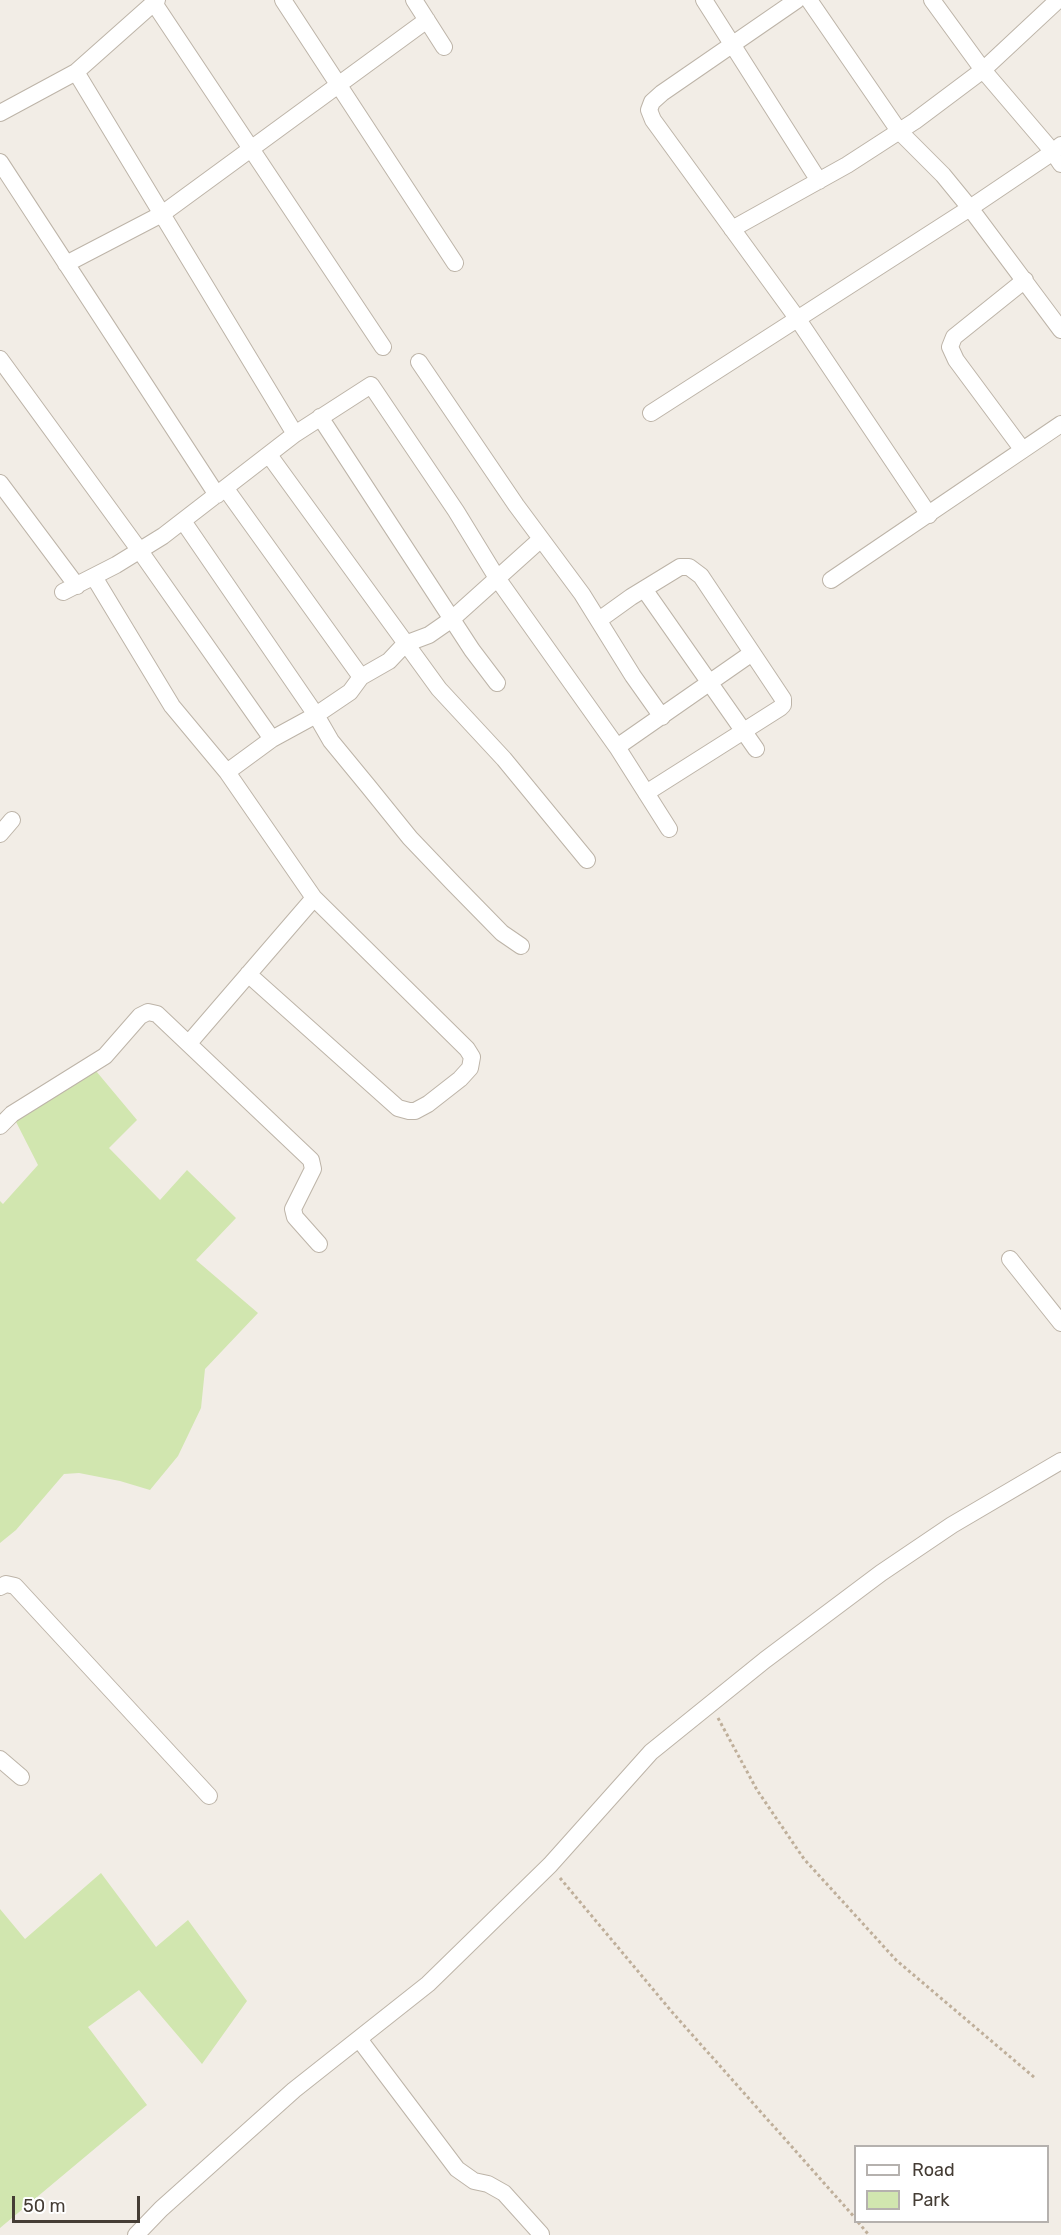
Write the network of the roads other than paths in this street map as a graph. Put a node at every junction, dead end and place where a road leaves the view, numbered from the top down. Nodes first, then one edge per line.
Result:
1 (284, 0) edge
2 (414, 0) edge
3 (704, 0) edge
4 (797, 0) edge
5 (809, 0) edge
6 (932, 0) edge
7 (1058, 0) edge
8 (156, 1) edge
9 (426, 20) junction
10 (732, 44) junction
11 (444, 47) dead end
12 (983, 70) junction
13 (76, 72) junction
14 (339, 84) junction
15 (0, 113) edge
16 (899, 131) junction
17 (252, 150) junction
18 (1058, 153) edge
19 (0, 162) edge
20 (819, 181) junction
21 (970, 208) junction
22 (162, 214) junction
23 (732, 229) junction
24 (454, 263) dead end
25 (66, 264) junction
26 (1025, 280) junction
27 (797, 318) junction
28 (1061, 330) edge
29 (383, 347) dead end
30 (0, 359) edge
31 (419, 362) dead end
32 (651, 413) dead end
33 (320, 417) junction
34 (1061, 424) edge
35 (295, 434) junction
36 (1022, 449) junction
37 (269, 455) junction
38 (0, 483) edge
39 (221, 492) junction
40 (929, 515) junction
41 (183, 521) junction
42 (541, 539) junction
43 (140, 551) junction
44 (94, 577) junction
45 (497, 578) junction
46 (831, 580) dead end
47 (644, 589) junction
48 (452, 619) junction
49 (599, 620) junction
50 (405, 644) junction
51 (752, 653) junction
52 (361, 677) junction
53 (497, 683) dead end
54 (710, 684) junction
55 (316, 715) junction
56 (662, 717) junction
57 (743, 731) junction
58 (272, 740) junction
59 (617, 747) junction
60 (756, 749) dead end
61 (227, 772) junction
62 (646, 793) junction
63 (12, 820) dead end
64 (669, 829) dead end
65 (0, 834) edge
66 (588, 860) dead end
67 (314, 898) junction
68 (521, 946) dead end
69 (248, 974) junction
70 (189, 1043) junction
71 (6, 1109) edge
72 (0, 1126) edge
73 (320, 1244) dead end
74 (1010, 1259) dead end
75 (1061, 1323) edge
76 (1061, 1461) edge
77 (0, 1587) edge
78 (0, 1759) edge
79 (21, 1777) dead end
80 (209, 1796) dead end
81 (359, 2039) junction
82 (541, 2234) edge
83 (136, 2235) edge

1 - 14 street
2 - 9 street
3 - 10 street
4 - 10 street
5 - 16 street
6 - 12 street
7 - 12 street
8 - 13 street
8 - 17 street
9 - 11 street
9 - 14 street
10 - 20 street
10 - 23 street
12 - 16 street
12 - 18 street
13 - 15 street
13 - 22 street
14 - 17 street
14 - 24 street
16 - 20 street
16 - 21 street
17 - 22 street
17 - 29 street
18 - 21 street
19 - 25 street
20 - 23 street
21 - 26 street
21 - 27 street
22 - 25 street
22 - 35 street
23 - 27 street
25 - 39 street
26 - 28 street
26 - 36 street
27 - 32 street
27 - 40 street
30 - 43 street
31 - 42 street
33 - 35 street
33 - 45 street
33 - 48 street
34 - 36 street
35 - 37 street
36 - 40 street
37 - 39 street
37 - 50 street
38 - 44 street
39 - 41 street
39 - 52 street
40 - 46 street
41 - 43 street
41 - 55 street
42 - 45 street
42 - 49 street
43 - 44 street
43 - 58 street
44 - 61 street
45 - 48 street
45 - 59 street
47 - 49 street
47 - 51 street
47 - 54 street
48 - 50 street
48 - 53 street
49 - 56 street
50 - 52 street
50 - 66 street
51 - 54 street
51 - 57 street
52 - 55 street
54 - 56 street
54 - 57 street
55 - 58 street
55 - 68 street
56 - 59 street
57 - 60 street
57 - 62 street
58 - 61 street
59 - 62 street
61 - 67 street
62 - 64 street
63 - 65 street
67 - 69 street
67 - 69 street
69 - 70 street
70 - 71 street
70 - 73 street
71 - 72 street
74 - 75 street
76 - 81 street
77 - 80 street
78 - 79 street
81 - 82 street
81 - 83 street

